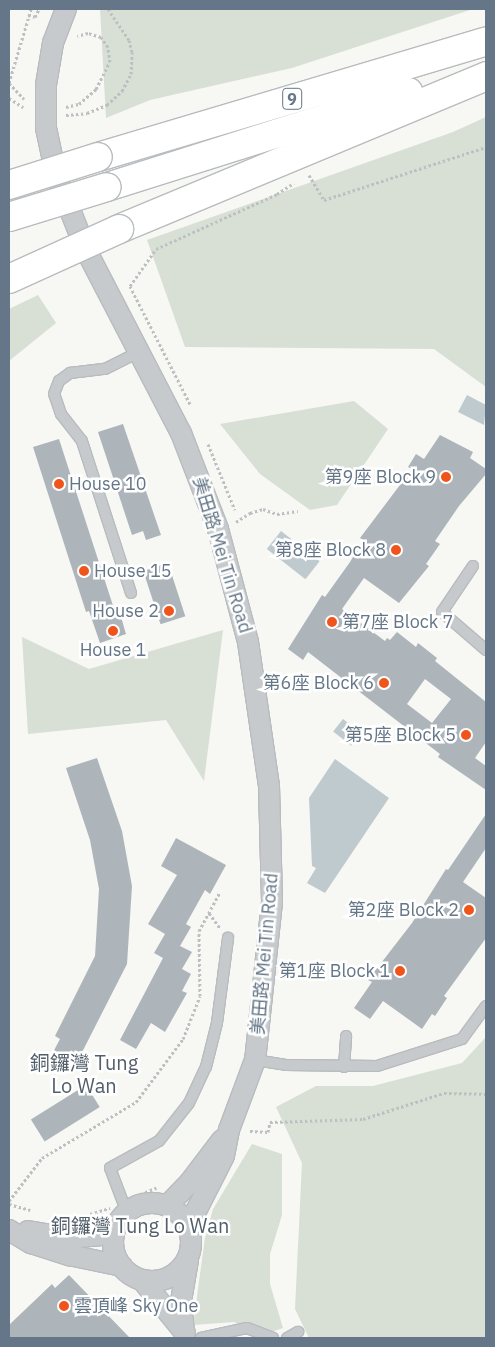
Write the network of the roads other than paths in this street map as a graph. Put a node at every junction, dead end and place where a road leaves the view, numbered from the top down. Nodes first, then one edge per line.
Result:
1 (66, 9) edge
2 (486, 41) edge
3 (486, 68) edge
4 (486, 76) edge
5 (9, 185) edge
6 (9, 218) edge
7 (9, 279) edge
8 (141, 352) junction
9 (473, 566) dead end
10 (131, 593) dead end
11 (486, 650) edge
12 (228, 938) dead end
13 (486, 1006) edge
14 (346, 1036) dead end
15 (254, 1060) junction
16 (344, 1067) junction
17 (237, 1130) junction
18 (167, 1206) junction
19 (125, 1207) junction
20 (188, 1227) junction
21 (9, 1230) edge
22 (114, 1234) junction
23 (188, 1256) junction
24 (122, 1266) junction
25 (142, 1280) junction
26 (298, 1332) dead end
27 (192, 1336) edge
28 (273, 1338) edge
29 (287, 1338) edge

1 - 8 street, 美田路 Mei Tin Road
2 - 5 highway, 9, bridge
3 - 6 highway, 9, bridge
4 - 7 highway, bridge
8 - 10 lane
8 - 15 street, 美田路 Mei Tin Road
9 - 11 lane
12 - 19 lane
13 - 16 lane
14 - 16 lane
15 - 16 lane
15 - 17 street, 美田路 Mei Tin Road
17 - 18 street, 美田路 Mei Tin Road
17 - 20 street, 美田路 Mei Tin Road
18 - 19 street
18 - 20 street
19 - 22 street
20 - 23 street
21 - 22 street
21 - 24 street
22 - 24 street
23 - 25 street
23 - 27 street
24 - 25 street
25 - 27 street
26 - 29 lane
27 - 28 lane

